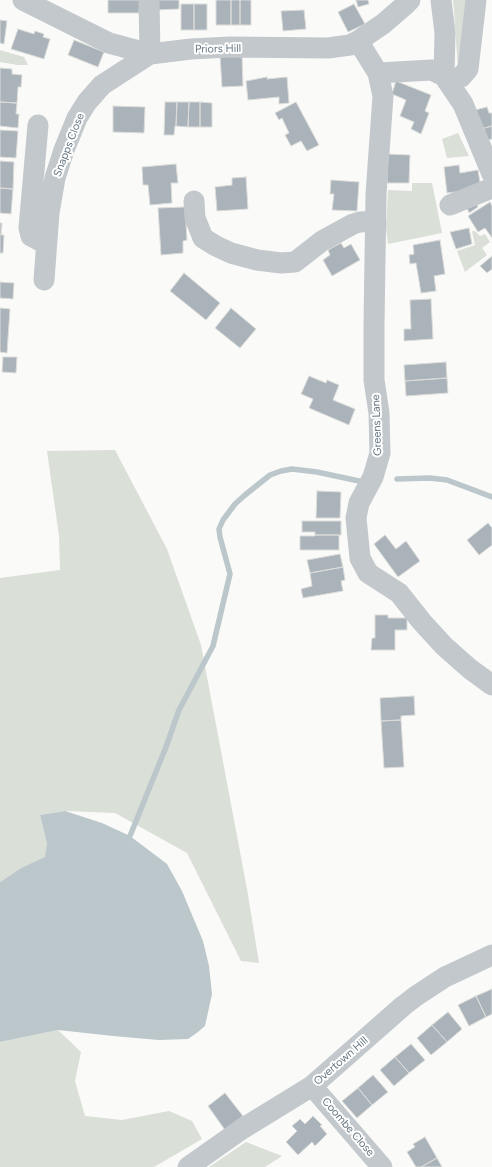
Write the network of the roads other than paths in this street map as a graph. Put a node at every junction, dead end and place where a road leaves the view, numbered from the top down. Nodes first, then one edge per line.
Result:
1 (23, 0) edge
2 (149, 0) edge
3 (410, 0) edge
4 (442, 0) edge
5 (476, 0) edge
6 (358, 41) junction
7 (150, 54) junction
8 (378, 73) junction
9 (446, 78) junction
10 (38, 125) dead end
11 (492, 174) edge
12 (492, 188) edge
13 (194, 201) dead end
14 (450, 205) dead end
15 (376, 221) junction
16 (46, 244) junction
17 (44, 280) dead end
18 (492, 685) edge
19 (492, 955) edge
20 (312, 1086) junction
21 (188, 1167) edge
22 (382, 1167) edge

1 - 7 street, Priors Hill
2 - 7 street
3 - 6 street, Priors Hill
4 - 9 street
5 - 9 street
6 - 7 street, Priors Hill
6 - 8 street, Greens Lane
7 - 16 street, Snapps Close
8 - 9 street
8 - 15 street, Greens Lane
9 - 11 street
10 - 16 street
12 - 14 street
13 - 15 street
15 - 18 street, Greens Lane
16 - 17 street, Snapps Close
19 - 20 street, Overtown Hill
20 - 21 street, Overtown Hill
20 - 22 street, Coombe Close

